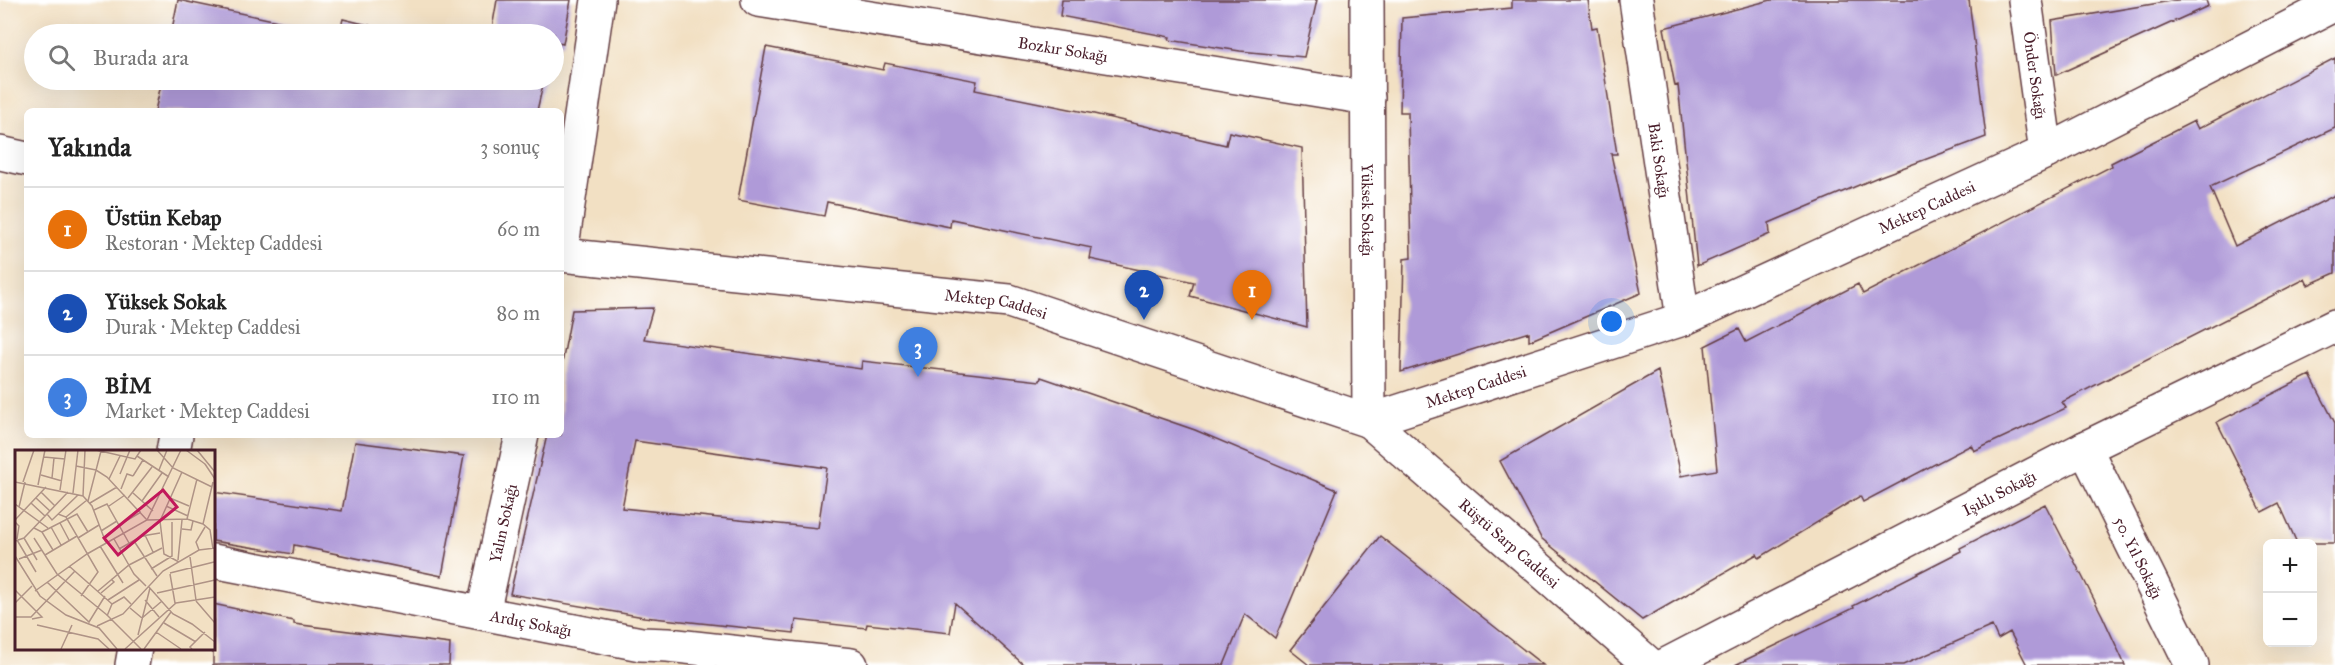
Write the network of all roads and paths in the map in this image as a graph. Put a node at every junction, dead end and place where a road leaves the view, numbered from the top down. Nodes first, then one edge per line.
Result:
1 (598, 0) edge
2 (758, 0) edge
3 (1367, 0) edge
4 (1636, 0) edge
5 (2025, 0) edge
6 (2335, 4) edge
7 (1368, 98) junction
8 (2046, 152) junction
9 (0, 153) edge
10 (24, 158) edge
11 (564, 233) edge
12 (564, 254) edge
13 (1683, 319) junction
14 (2335, 326) edge
15 (1369, 421) junction
16 (521, 438) edge
17 (2085, 448) junction
18 (214, 561) edge
19 (483, 613) junction
20 (135, 650) edge
21 (639, 655) edge
22 (132, 665) edge
23 (851, 665) edge
24 (1650, 665) edge
25 (1666, 665) edge
26 (2192, 665) edge

1 - 11 street
2 - 7 street, Bozkır Sokağı
3 - 7 street, Yüksek Sokağı
4 - 13 street, Baki Sokağı
5 - 8 street, Önder Sokağı
6 - 8 street, Mektep Caddesi
7 - 15 street, Yüksek Sokağı
8 - 13 street, Mektep Caddesi
9 - 10 street
12 - 15 street, Mektep Caddesi
13 - 15 street, Mektep Caddesi
14 - 17 street, Işıklı Sokağı
15 - 24 street, Rüştü Sarp Caddesi
16 - 19 street, Yalın Sokağı
17 - 25 street, Işıklı Sokağı
17 - 26 street, 50. Yıl Sokağı
18 - 19 street, Ardıç Sokağı
19 - 21 street, Ardıç Sokağı
20 - 22 street
21 - 23 street, Ardıç Sokağı

